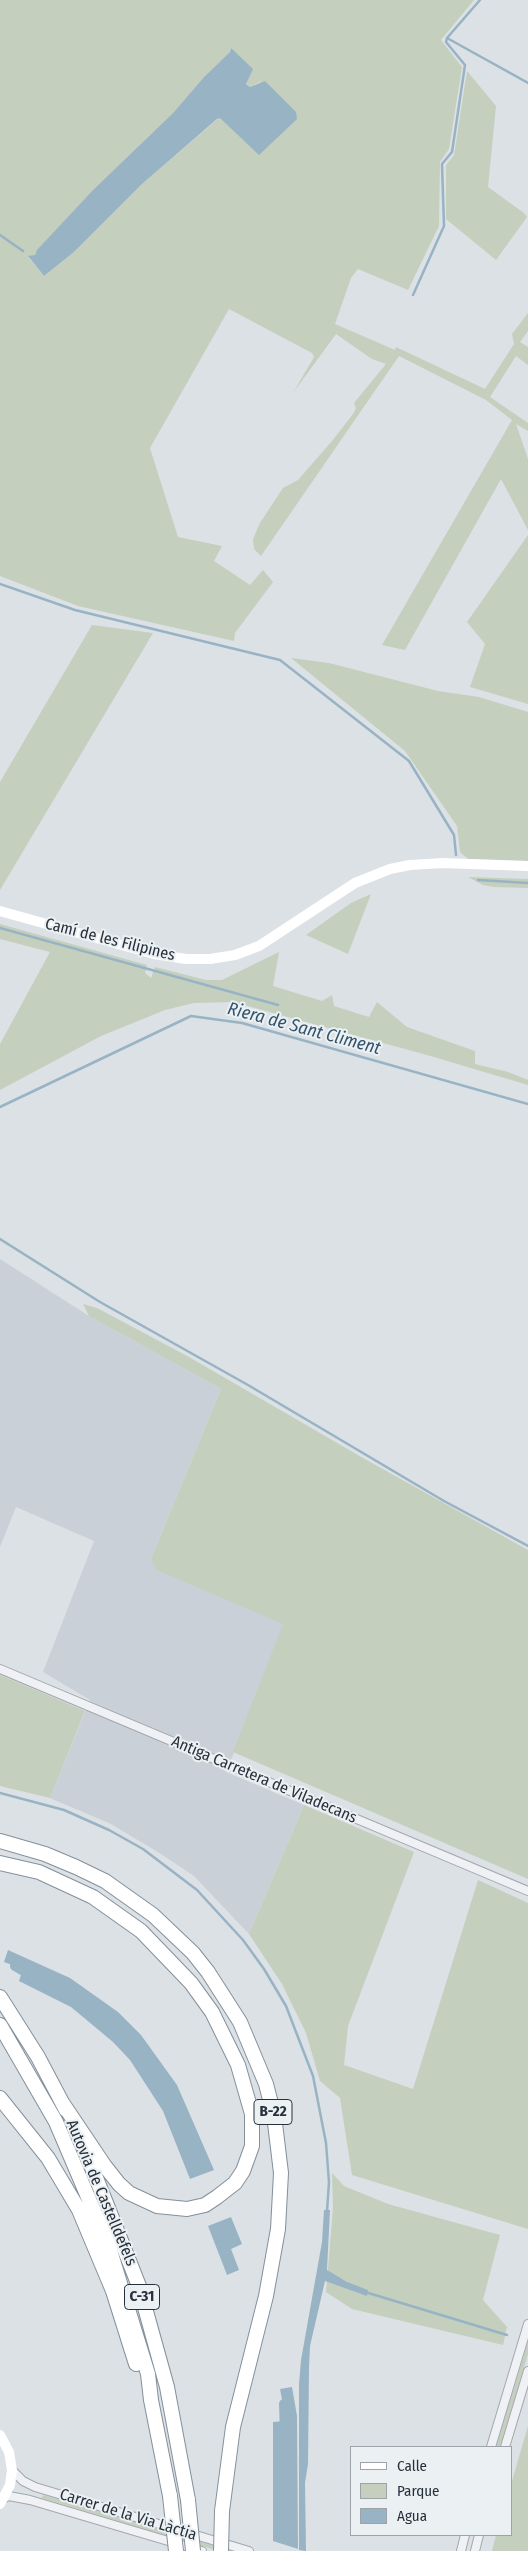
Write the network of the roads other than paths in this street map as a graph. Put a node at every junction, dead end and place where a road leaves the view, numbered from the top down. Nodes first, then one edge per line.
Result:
1 (528, 866) edge
2 (0, 911) edge
3 (0, 1669) edge
4 (0, 1842) edge
5 (0, 1862) edge
6 (528, 1890) edge
7 (0, 1997) edge
8 (0, 2025) edge
9 (0, 2098) edge
10 (63, 2104) junction
11 (528, 2324) edge
12 (528, 2371) edge
13 (151, 2400) junction
14 (0, 2435) edge
15 (491, 2446) edge
16 (505, 2446) edge
17 (12, 2470) junction
18 (2, 2501) edge
19 (465, 2536) edge
20 (479, 2536) edge
21 (176, 2551) edge
22 (193, 2551) edge
23 (202, 2551) edge
24 (221, 2551) edge
25 (250, 2551) edge
26 (460, 2551) edge
27 (474, 2551) edge

1 - 2 main road, Camí de les Filipines
3 - 6 street, Antiga Carretera de Viladecans
4 - 24 highway, B-22, bridge
5 - 10 highway
7 - 10 highway, Autovia de Castelldefels / C-31
8 - 13 highway, Autovia de Castelldefels / C-31
9 - 13 highway
10 - 22 highway, Autovia de Castelldefels / C-31, bridge
11 - 15 street
12 - 16 street
13 - 21 highway, Autovia de Castelldefels / C-31, bridge
14 - 17 main road
17 - 18 main road
17 - 25 street, Carrer de la Via Làctia
18 - 23 street, Carrer de la Via Làctia
19 - 26 street
20 - 27 street

